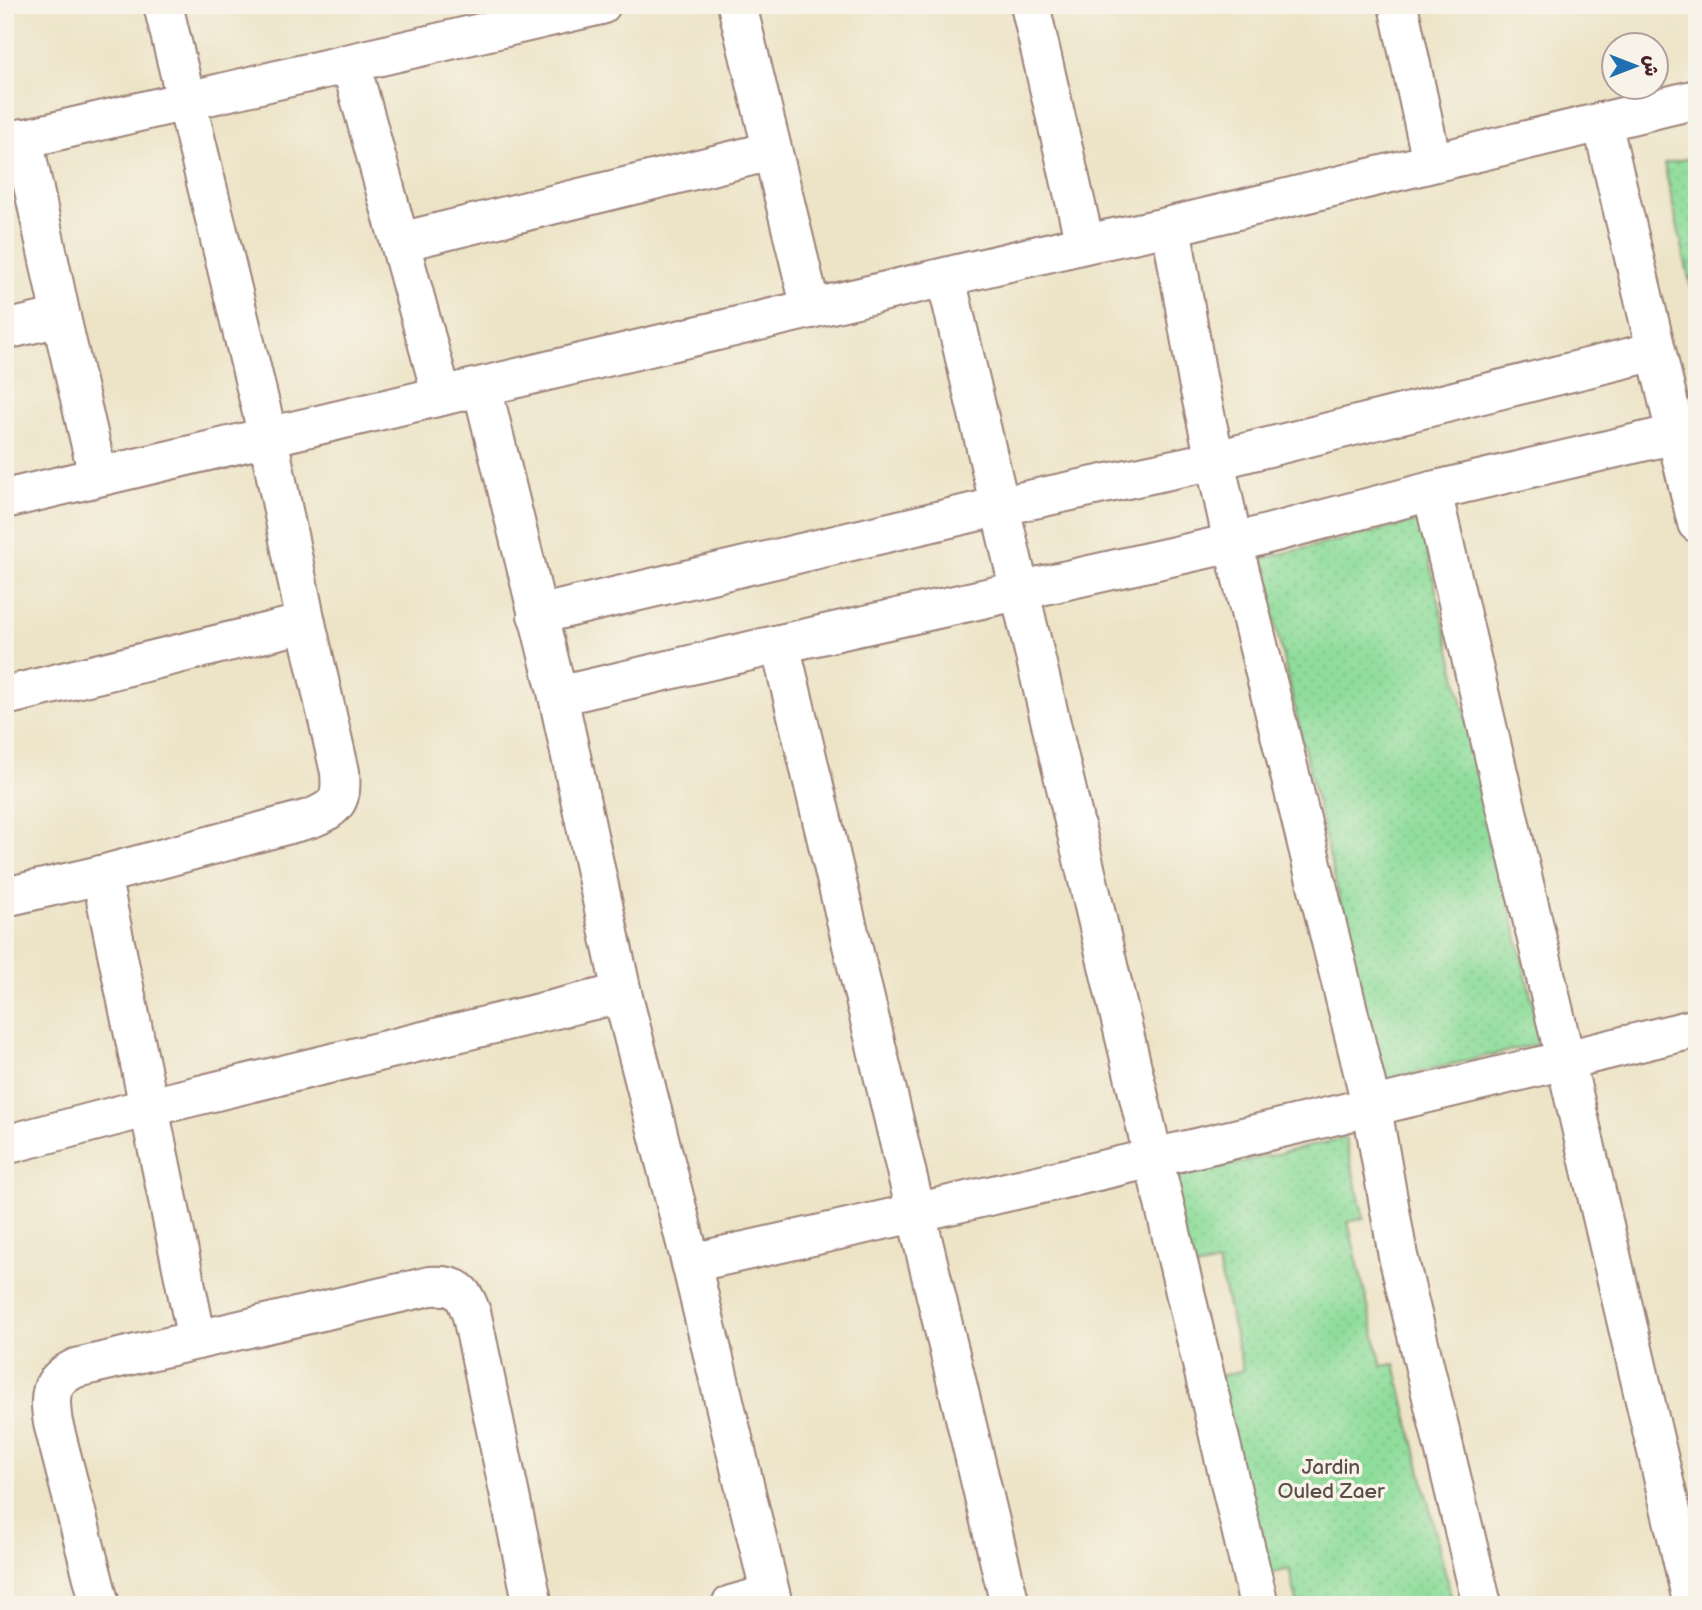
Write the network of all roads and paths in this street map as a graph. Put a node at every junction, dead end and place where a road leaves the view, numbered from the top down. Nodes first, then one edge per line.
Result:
1 (163, 5) edge
2 (601, 5) edge
3 (737, 5) edge
4 (1030, 5) edge
5 (1398, 5) edge
6 (351, 65) junction
7 (1697, 99) edge
8 (185, 102) junction
9 (1602, 122) junction
10 (14, 140) edge
11 (772, 151) junction
12 (1432, 162) junction
13 (1171, 226) junction
14 (401, 242) junction
15 (1085, 244) junction
16 (946, 278) junction
17 (811, 309) junction
18 (61, 317) junction
19 (5, 330) edge
20 (1656, 351) junction
21 (482, 387) junction
22 (442, 396) junction
23 (1676, 434) junction
24 (268, 437) junction
25 (1216, 460) junction
26 (98, 477) junction
27 (1432, 491) junction
28 (5, 499) edge
29 (1002, 506) junction
30 (1697, 523) edge
31 (1233, 543) junction
32 (1022, 590) junction
33 (537, 615) junction
34 (306, 623) junction
35 (780, 644) junction
36 (5, 696) edge
37 (558, 696) junction
38 (101, 875) junction
39 (5, 897) edge
40 (622, 993) junction
41 (1697, 1028) edge
42 (1565, 1060) junction
43 (150, 1107) junction
44 (1372, 1108) junction
45 (5, 1145) edge
46 (1152, 1157) junction
47 (915, 1214) junction
48 (691, 1263) junction
49 (197, 1340) junction
50 (772, 1600) edge
51 (100, 1605) edge
52 (533, 1605) edge
53 (731, 1605) edge
54 (1010, 1605) edge
55 (1259, 1605) edge
56 (1482, 1605) edge
57 (1693, 1605) edge

1 - 8 street
2 - 6 street
3 - 11 street
4 - 15 street
5 - 12 street
6 - 8 street
6 - 14 street
7 - 9 street
8 - 10 street
8 - 24 street
9 - 12 street
9 - 20 street
10 - 18 street
11 - 14 street
11 - 17 street
12 - 13 street
13 - 15 street
13 - 25 street
14 - 22 street
15 - 16 street
16 - 17 street
16 - 29 street
17 - 21 street
18 - 19 street
18 - 26 street
20 - 23 street
20 - 25 street
21 - 22 street
21 - 33 street
22 - 24 street
23 - 27 street
23 - 30 street
24 - 26 street
24 - 34 street
25 - 29 street
25 - 31 street
26 - 28 street
27 - 31 street
27 - 42 street
29 - 32 street
29 - 33 street
31 - 32 street
31 - 44 street
32 - 35 street
32 - 46 street
33 - 37 street
34 - 36 street
34 - 38 street
35 - 37 street
35 - 47 street
37 - 40 street
38 - 39 street
38 - 43 street
40 - 43 street
40 - 48 street
41 - 42 street
42 - 44 street
42 - 57 street
43 - 45 street
43 - 49 street
44 - 46 street
44 - 56 street
46 - 47 street
46 - 55 street
47 - 48 street
47 - 54 street
48 - 50 street
49 - 51 street
49 - 52 street
50 - 53 street

